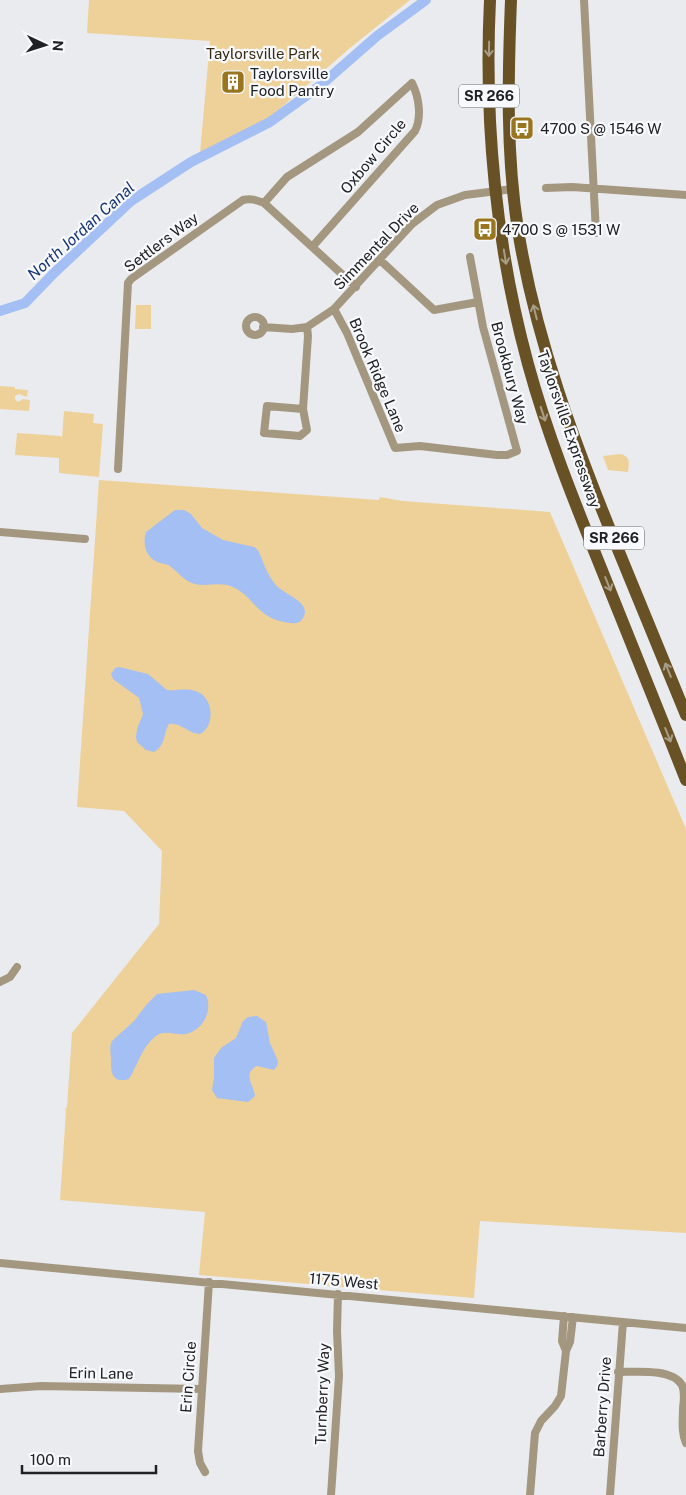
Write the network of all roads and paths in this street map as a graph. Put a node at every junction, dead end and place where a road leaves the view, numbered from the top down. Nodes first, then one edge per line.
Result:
1 (490, 0) edge
2 (511, 0) edge
3 (584, 0) edge
4 (546, 188) dead end
5 (594, 188) junction
6 (513, 189) junction
7 (496, 191) junction
8 (686, 194) edge
9 (264, 203) junction
10 (596, 233) dead end
11 (313, 246) junction
12 (470, 257) dead end
13 (380, 260) junction
14 (356, 287) junction
15 (478, 302) junction
16 (334, 309) junction
17 (307, 326) junction
18 (264, 327) dead end
19 (303, 409) junction
20 (517, 452) joint
21 (118, 469) dead end
22 (0, 532) edge
23 (85, 539) dead end
24 (686, 715) edge
25 (686, 780) edge
26 (17, 966) dead end
27 (0, 982) edge
28 (0, 1263) edge
29 (209, 1282) junction
30 (338, 1294) junction
31 (564, 1316) junction
32 (573, 1317) junction
33 (623, 1322) junction
34 (686, 1328) edge
35 (566, 1351) junction
36 (618, 1372) junction
37 (0, 1389) edge
38 (201, 1389) junction
39 (686, 1443) edge
40 (205, 1472) dead end
41 (330, 1495) edge
42 (530, 1495) edge
43 (610, 1495) edge

1 -> 7 main road, SR 266
2 - 6 main road, SR 266
3 - 5 street
4 - 5 street
5 - 8 street
5 - 10 street
6 - 7 street, Simmental Drive
24 -> 6 main road, Taylorsville Expressway / SR 266
7 - 13 street, Simmental Drive
7 -> 25 main road, Taylorsville Expressway / SR 266
9 - 11 street
9 - 11 street, Oxbow Circle
9 - 21 street, Settlers Way
11 - 14 street
12 - 15 street, Brookbury Way
13 - 14 street, Simmental Drive
13 - 15 street
14 - 16 street, Simmental Drive
15 - 20 street, Brookbury Way
16 - 17 street, Simmental Drive
16 - 20 street, Brook Ridge Lane
17 - 18 street, Simmental Drive
17 - 19 street
19 - 19 street
22 - 23 street
26 - 27 street
28 - 29 street, 1175 West
29 - 30 street, 1175 West
29 - 38 street, Erin Circle
30 - 31 street, 1175 West
30 - 41 street, Turnberry Way
31 - 32 street, 1175 West
31 - 35 street
32 - 33 street, 1175 West
32 - 35 street
33 - 34 street, 1175 West
33 - 36 street, Barberry Drive
35 - 42 street
36 - 39 street
36 - 43 street, Barberry Drive
37 - 38 street, Erin Lane
38 - 40 street, Erin Circle

